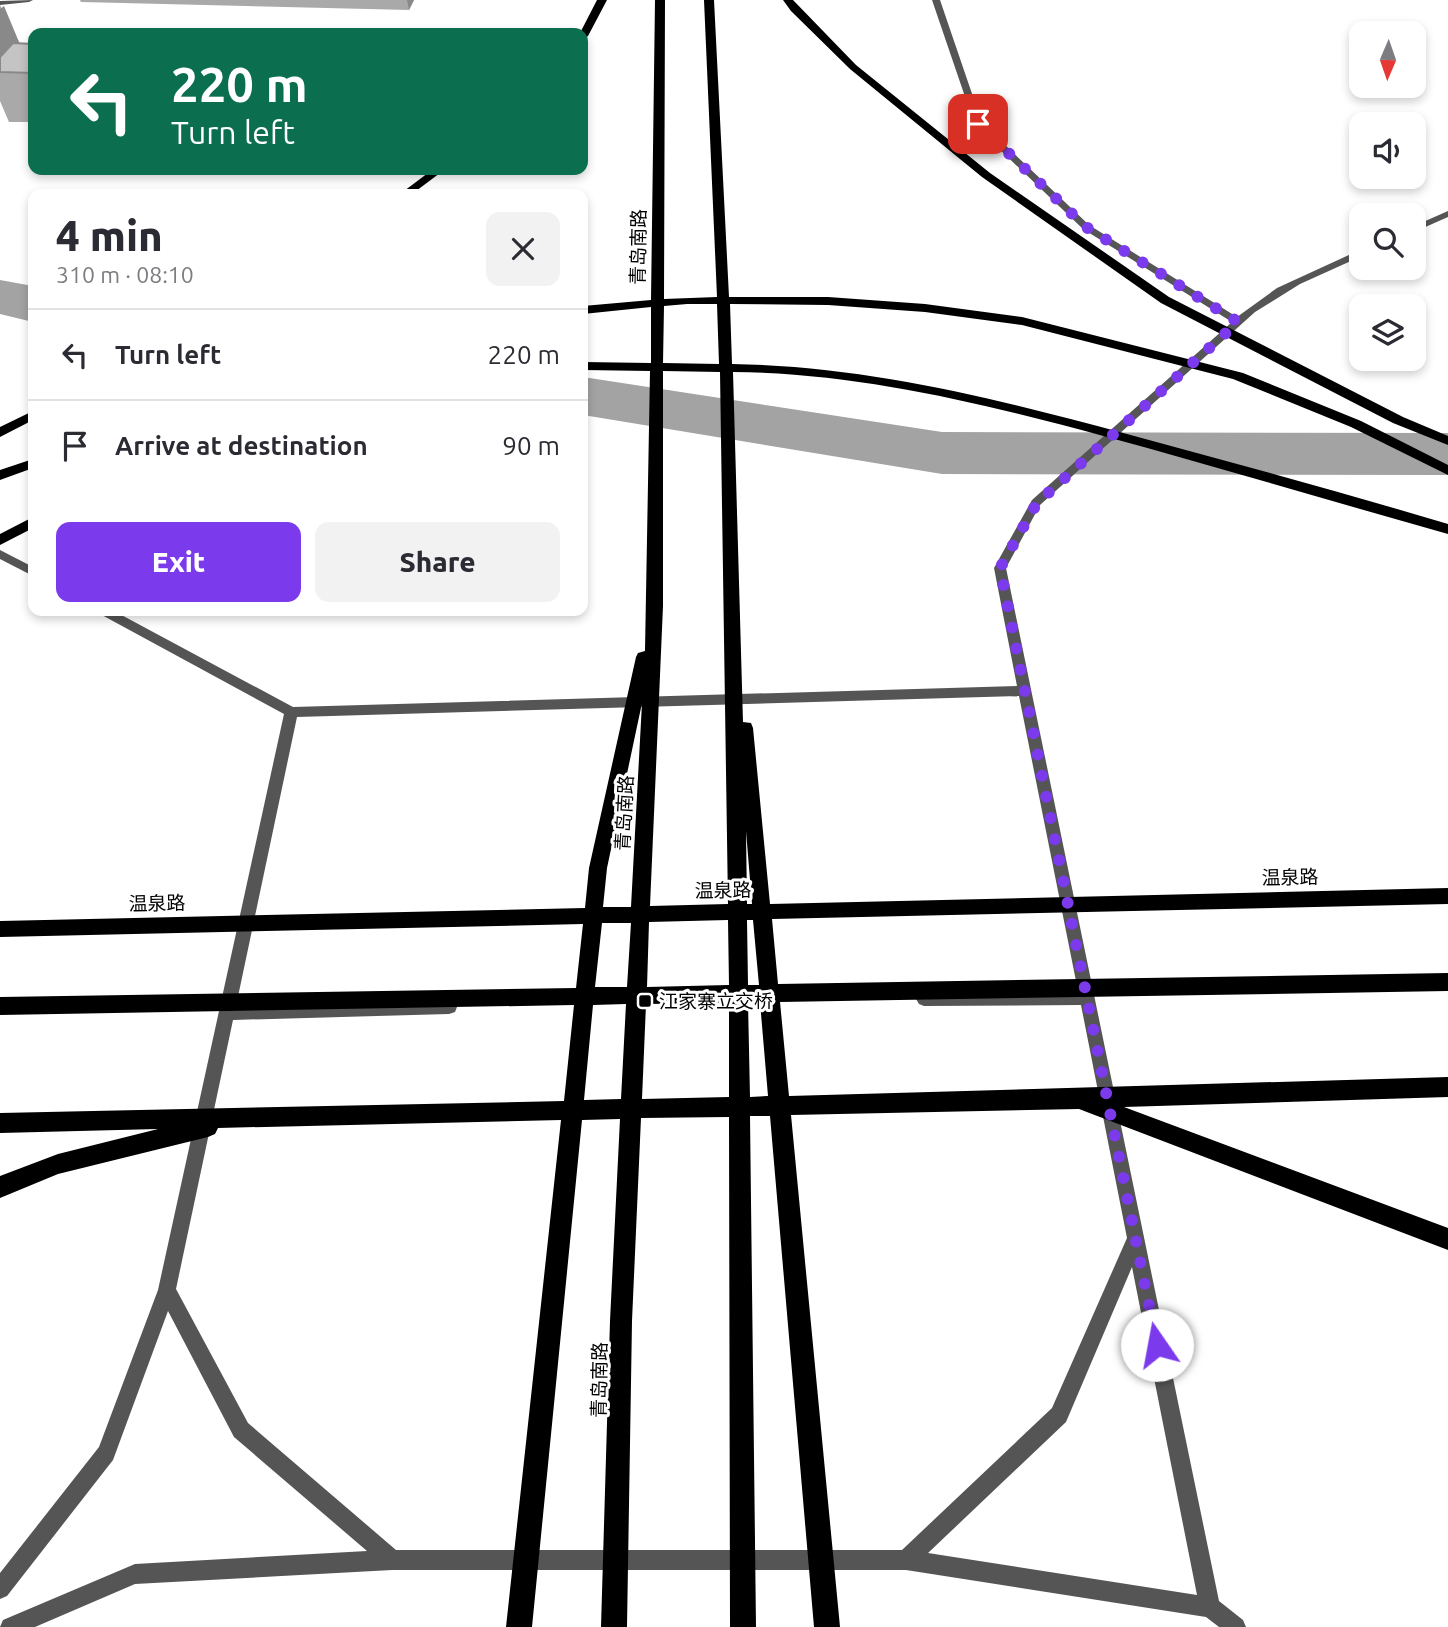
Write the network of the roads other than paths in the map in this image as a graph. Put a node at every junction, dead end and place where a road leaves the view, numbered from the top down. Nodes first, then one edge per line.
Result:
1 (29, 0) edge
2 (602, 0) edge
3 (660, 0) edge
4 (709, 0) edge
5 (788, 0) edge
6 (936, 0) edge
7 (0, 3) edge
8 (587, 28) edge
9 (432, 175) edge
10 (412, 189) edge
11 (1448, 214) edge
12 (1426, 224) edge
13 (1349, 258) edge
14 (588, 310) edge
15 (1238, 322) junction
16 (588, 366) edge
17 (28, 418) edge
18 (0, 433) edge
19 (1448, 441) edge
20 (28, 465) edge
21 (1448, 471) edge
22 (0, 475) edge
23 (28, 525) edge
24 (1448, 529) edge
25 (0, 540) edge
26 (0, 554) edge
27 (28, 569) edge
28 (733, 604) junction
29 (655, 606) junction
30 (113, 616) edge
31 (1025, 691) junction
32 (292, 712) junction
33 (1448, 896) edge
34 (0, 929) edge
35 (1448, 982) edge
36 (1086, 998) junction
37 (0, 1006) edge
38 (226, 1013) junction
39 (1448, 1087) edge
40 (1077, 1099) junction
41 (240, 1119) junction
42 (0, 1123) edge
43 (0, 1187) edge
44 (1448, 1239) edge
45 (1135, 1240) junction
46 (167, 1290) junction
47 (392, 1560) junction
48 (906, 1560) junction
49 (0, 1589) edge
50 (1210, 1607) junction
51 (10, 1627) edge
52 (519, 1627) edge
53 (614, 1627) edge
54 (743, 1627) edge
55 (827, 1627) edge
56 (1236, 1627) edge

1 - 7 street
2 - 8 main road
3 - 29 main road, 青岛南路
4 - 28 main road
5 - 19 main road
6 - 15 street
9 - 10 main road
11 - 12 street
13 - 15 street
14 - 21 main road
15 - 31 street
16 - 24 main road
17 - 18 main road
20 - 22 main road
23 - 25 main road
26 - 27 street
28 - 54 main road
28 - 55 main road
29 - 52 main road
29 - 53 main road, 青岛南路
30 - 32 street
31 - 32 street
31 - 36 street
32 - 38 street
33 - 34 main road, 温泉路
35 - 37 main road
36 - 38 street
36 - 45 street
38 - 46 street
39 - 40 main road
40 - 41 main road
40 - 44 main road
41 - 42 main road
41 - 43 main road
45 - 48 street
45 - 50 street
46 - 47 street
46 - 49 street
47 - 48 street
47 - 51 street
48 - 50 street
50 - 56 street

